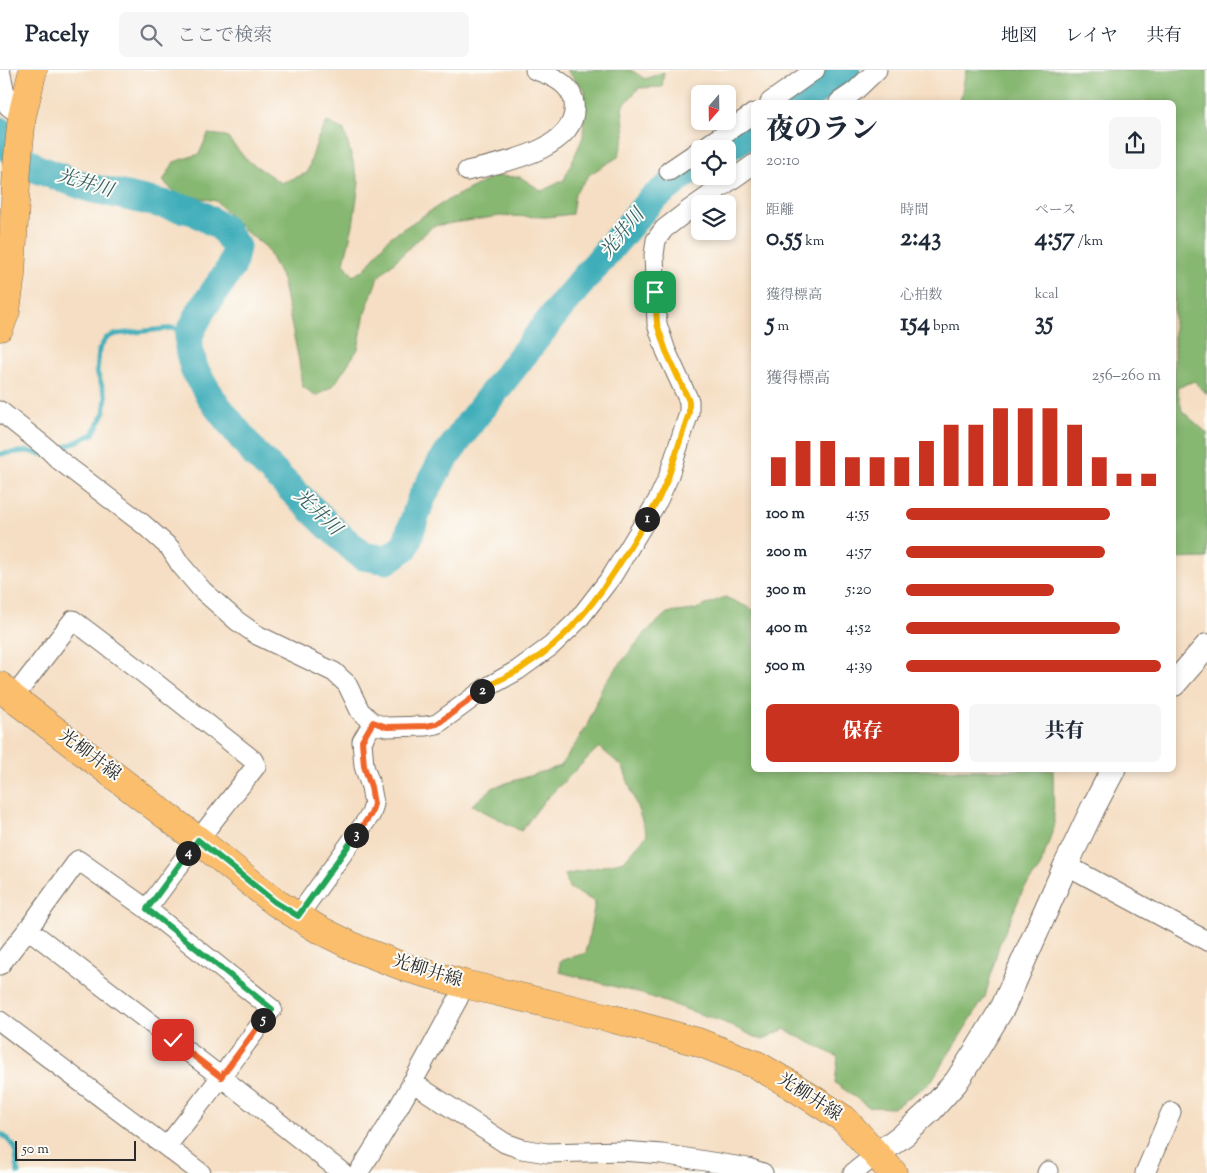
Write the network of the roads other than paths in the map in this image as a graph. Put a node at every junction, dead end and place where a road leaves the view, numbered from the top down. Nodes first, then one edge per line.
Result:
1 (0, 70) edge
2 (33, 70) edge
3 (535, 70) edge
4 (877, 70) edge
5 (809, 72) edge
6 (773, 100) edge
7 (842, 100) edge
8 (22, 116) junction
9 (751, 116) edge
10 (715, 140) edge
11 (691, 156) edge
12 (751, 166) edge
13 (467, 171) dead end
14 (669, 171) dead end
15 (0, 327) edge
16 (0, 411) edge
17 (1207, 646) edge
18 (1176, 682) edge
19 (6, 692) edge
20 (373, 722) junction
21 (1112, 772) edge
22 (198, 840) junction
23 (1066, 865) junction
24 (147, 909) junction
25 (298, 916) junction
26 (28, 930) junction
27 (1207, 941) edge
28 (0, 965) edge
29 (464, 984) junction
30 (0, 1021) edge
31 (221, 1077) junction
32 (412, 1082) junction
33 (1171, 1112) dead end
34 (166, 1146) junction
35 (885, 1164) edge
36 (201, 1173) edge
37 (343, 1173) edge
38 (358, 1173) edge
39 (764, 1173) edge
40 (853, 1173) edge
41 (1146, 1173) edge

1 - 8 street
2 - 8 main road
3 - 13 street
4 - 7 street
5 - 6 street
8 - 15 main road
9 - 10 street
11 - 14 street
12 - 20 street
16 - 20 street
17 - 18 street
19 - 22 main road, 光柳井線
19 - 22 street
20 - 25 street
21 - 23 street
22 - 24 street
22 - 25 main road, 光柳井線
23 - 27 street
23 - 35 street
24 - 26 street
24 - 31 street
25 - 29 main road, 光柳井線
26 - 28 street
26 - 31 street
29 - 32 street
29 - 35 main road, 光柳井線
30 - 34 street
31 - 34 street
31 - 37 street
32 - 38 street
32 - 39 street
33 - 41 street
34 - 36 street
35 - 40 street

